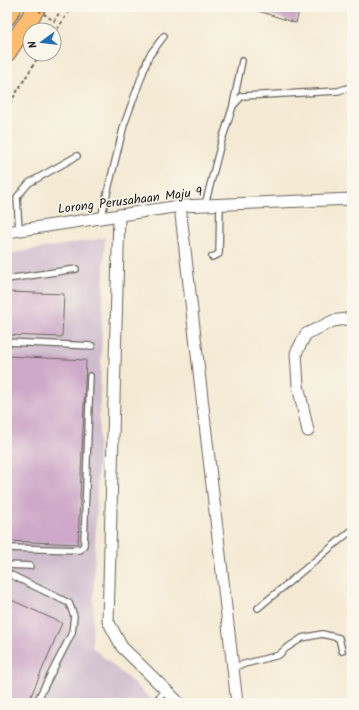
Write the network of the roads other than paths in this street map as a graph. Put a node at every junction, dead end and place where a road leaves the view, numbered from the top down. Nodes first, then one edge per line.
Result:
1 (13, 7) edge
2 (37, 7) edge
3 (7, 17) edge
4 (164, 36) dead end
5 (7, 53) edge
6 (242, 61) dead end
7 (352, 86) edge
8 (233, 106) junction
9 (77, 156) dead end
10 (352, 199) edge
11 (205, 205) junction
12 (220, 205) junction
13 (180, 206) junction
14 (119, 216) junction
15 (101, 218) junction
16 (19, 230) junction
17 (7, 232) edge
18 (212, 257) dead end
19 (76, 269) dead end
20 (7, 279) edge
21 (352, 318) edge
22 (7, 342) edge
23 (92, 346) dead end
24 (90, 376) dead end
25 (308, 430) dead end
26 (352, 530) edge
27 (7, 548) edge
28 (7, 565) edge
29 (30, 566) dead end
30 (7, 573) edge
31 (258, 608) dead end
32 (342, 650) dead end
33 (233, 666) junction
34 (166, 691) junction
35 (36, 703) edge
36 (153, 703) edge
37 (179, 703) edge
38 (237, 703) edge

1 - 3 main road
2 - 5 main road
4 - 15 lane
6 - 8 lane
7 - 8 lane
8 - 11 lane
9 - 16 lane
10 - 12 street, Lorong Perusahaan Maju 9
11 - 12 street, Lorong Perusahaan Maju 9
11 - 13 street, Lorong Perusahaan Maju 9
12 - 18 lane
13 - 14 street, Lorong Perusahaan Maju 9
13 - 33 street
14 - 15 street, Lorong Perusahaan Maju 9
14 - 34 street
15 - 16 street, Lorong Perusahaan Maju 9
16 - 17 street, Lorong Perusahaan Maju 9
19 - 20 lane
21 - 25 street
22 - 23 lane
24 - 27 lane
26 - 31 lane
28 - 29 lane
30 - 35 lane
32 - 33 lane
33 - 38 street
34 - 36 lane
34 - 37 street

